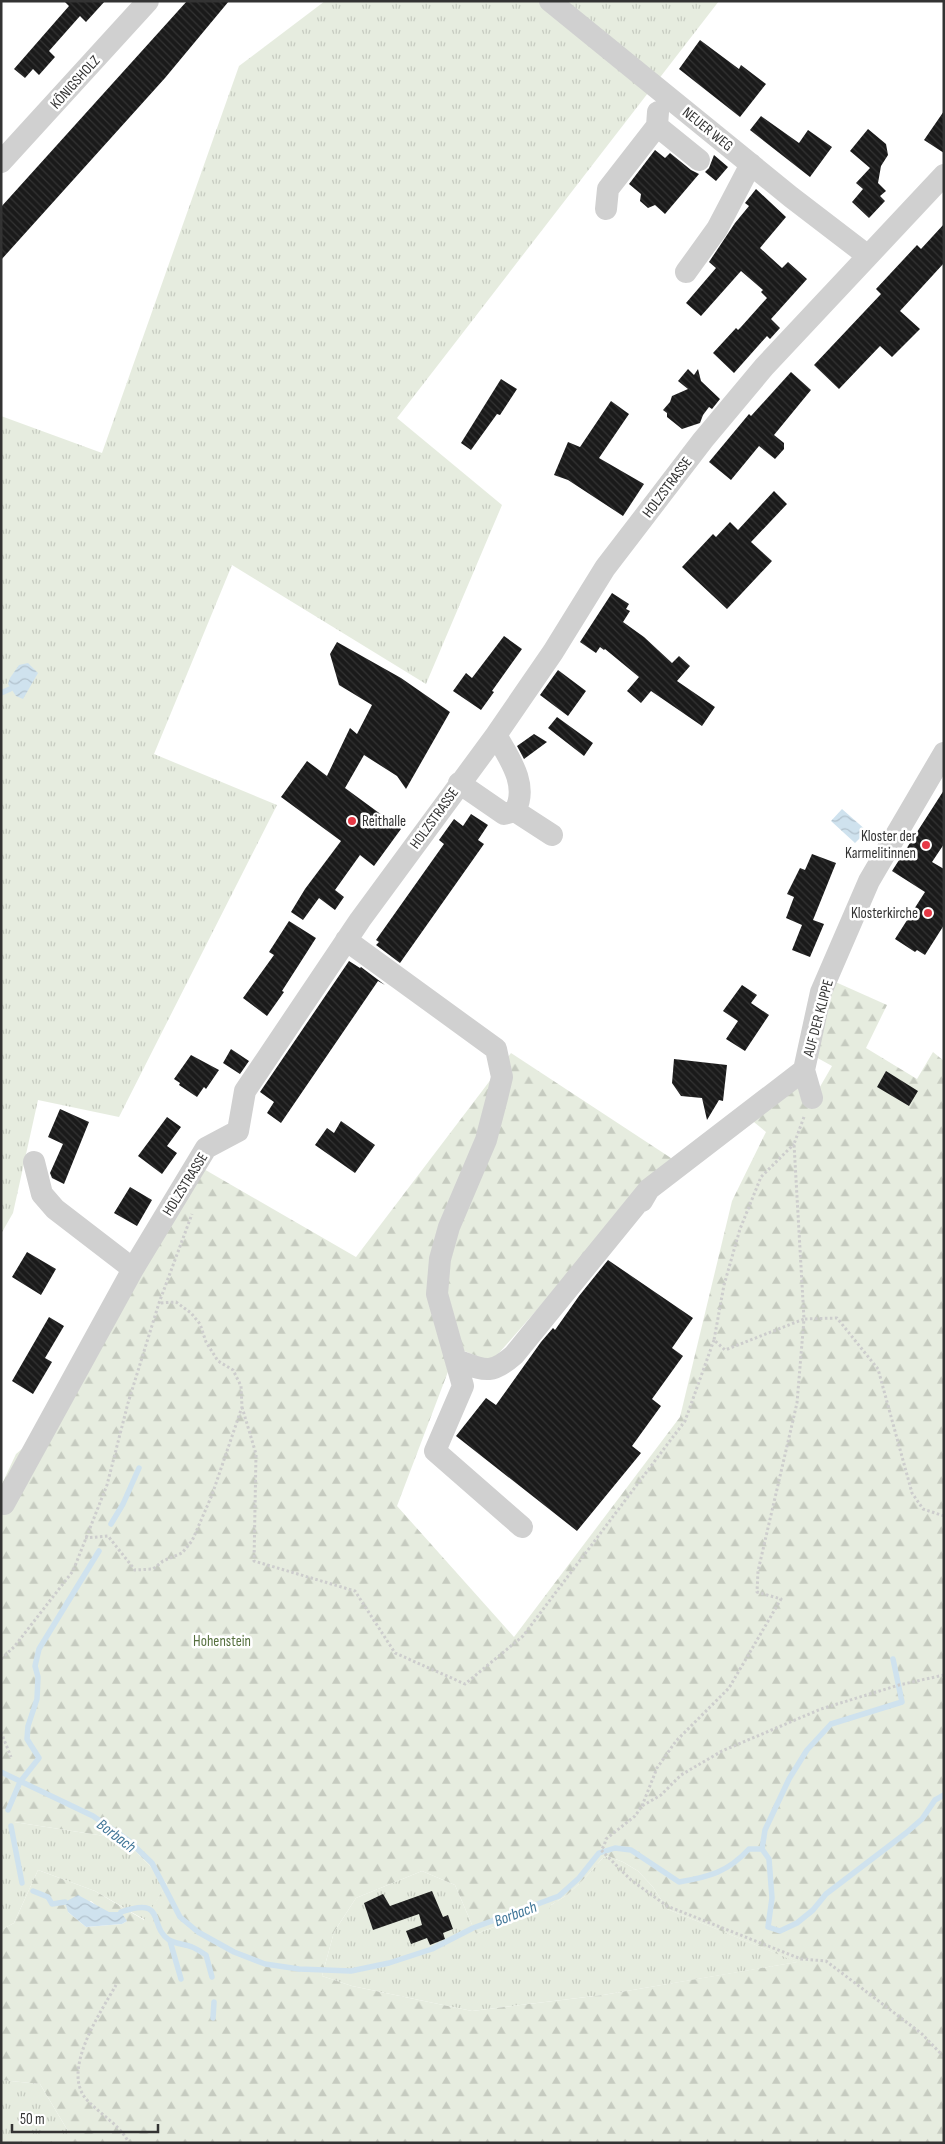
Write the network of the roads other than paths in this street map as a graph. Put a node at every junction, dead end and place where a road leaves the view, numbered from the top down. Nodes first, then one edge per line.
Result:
1 (148, 1) edge
2 (550, 1) edge
3 (663, 93) junction
4 (657, 126) junction
5 (699, 160) dead end
6 (1, 162) edge
7 (751, 164) junction
8 (944, 175) edge
9 (606, 209) dead end
10 (868, 256) junction
11 (686, 272) dead end
12 (496, 735) junction
13 (944, 753) edge
14 (459, 782) junction
15 (515, 812) junction
16 (552, 835) dead end
17 (346, 940) junction
18 (804, 1070) junction
19 (812, 1098) road end
20 (34, 1162) dead end
21 (649, 1189) junction
22 (616, 1241) dead end
23 (133, 1269) junction
24 (456, 1360) junction
25 (1, 1501) edge
26 (522, 1527) dead end

1 - 6 street, KÖNIGSHOLZ
2 - 3 street, NEUER WEG
3 - 4 street
3 - 7 street, NEUER WEG
4 - 5 street
4 - 9 street
7 - 10 street, NEUER WEG
7 - 11 street
8 - 10 street, HOLZSTRASSE
10 - 12 street, HOLZSTRASSE
12 - 14 street, HOLZSTRASSE
12 - 15 street
13 - 18 street, AUF DER KLIPPE
14 - 15 street
14 - 17 street, HOLZSTRASSE
15 - 16 street
17 - 23 street, HOLZSTRASSE
17 - 24 street
18 - 19 street
18 - 21 street
20 - 23 street
21 - 22 street
21 - 24 street
23 - 25 street, HOLZSTRASSE
24 - 26 street

